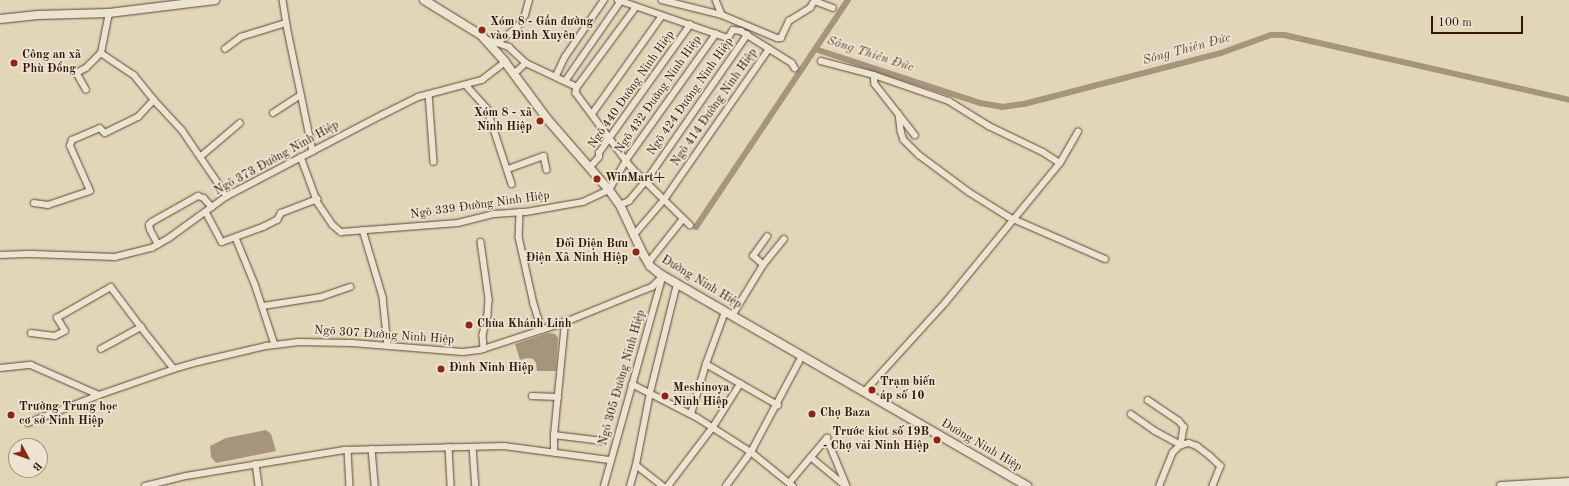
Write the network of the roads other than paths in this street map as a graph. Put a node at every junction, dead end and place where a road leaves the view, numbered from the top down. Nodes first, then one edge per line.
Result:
1 (215, 0) edge
2 (283, 0) edge
3 (424, 0) edge
4 (529, 0) edge
5 (604, 0) edge
6 (662, 0) edge
7 (716, 0) edge
8 (815, 0) edge
9 (619, 1) edge
10 (173, 3) edge
11 (636, 7) junction
12 (833, 8) dead end
13 (109, 13) junction
14 (722, 15) junction
15 (662, 16) junction
16 (0, 19) edge
17 (286, 23) junction
18 (690, 25) junction
19 (716, 34) junction
20 (481, 35) junction
21 (747, 35) junction
22 (496, 43) junction
23 (225, 49) dead end
24 (770, 49) junction
25 (101, 54) junction
26 (821, 61) dead end
27 (505, 62) junction
28 (526, 63) junction
29 (795, 68) dead end
30 (514, 74) junction
31 (874, 75) junction
32 (556, 76) junction
33 (566, 80) junction
34 (466, 85) junction
35 (577, 87) junction
36 (86, 90) dead end
37 (429, 94) junction
38 (301, 95) junction
39 (154, 100) junction
40 (273, 113) dead end
41 (592, 114) junction
42 (899, 114) junction
43 (240, 123) dead end
44 (1078, 132) dead end
45 (915, 135) dead end
46 (610, 137) junction
47 (314, 151) junction
48 (200, 157) junction
49 (301, 157) junction
50 (626, 160) junction
51 (434, 162) dead end
52 (1060, 163) junction
53 (590, 167) junction
54 (508, 169) junction
55 (547, 170) dead end
56 (646, 181) junction
57 (512, 184) dead end
58 (609, 190) junction
59 (227, 196) junction
60 (317, 198) junction
61 (664, 200) junction
62 (34, 203) dead end
63 (620, 205) junction
64 (212, 207) junction
65 (206, 212) junction
66 (520, 212) junction
67 (683, 219) junction
68 (1014, 219) junction
69 (690, 225) dead end
70 (363, 230) junction
71 (633, 236) junction
72 (767, 237) dead end
73 (236, 238) junction
74 (784, 239) dead end
75 (481, 242) dead end
76 (158, 244) junction
77 (0, 255) edge
78 (1105, 259) dead end
79 (648, 263) junction
80 (763, 265) junction
81 (663, 276) junction
82 (677, 284) junction
83 (350, 286) dead end
84 (263, 306) junction
85 (729, 314) junction
86 (565, 322) junction
87 (141, 327) junction
88 (542, 330) junction
89 (31, 333) dead end
90 (275, 345) junction
91 (388, 346) junction
92 (484, 349) junction
93 (101, 350) dead end
94 (802, 356) junction
95 (706, 364) junction
96 (0, 368) edge
97 (174, 369) junction
98 (632, 384) junction
99 (740, 384) junction
100 (864, 392) junction
101 (650, 393) junction
102 (99, 395) junction
103 (532, 396) dead end
104 (558, 397) junction
105 (1148, 400) dead end
106 (778, 405) junction
107 (691, 414) junction
108 (1131, 414) dead end
109 (28, 423) dead end
110 (713, 427) junction
111 (554, 435) junction
112 (603, 440) dead end
113 (1181, 445) junction
114 (473, 447) junction
115 (449, 448) junction
116 (372, 449) junction
117 (348, 450) junction
118 (751, 452) junction
119 (554, 453) junction
120 (811, 457) junction
121 (611, 460) junction
122 (256, 464) junction
123 (636, 466) junction
124 (1569, 482) edge
125 (788, 484) edge
126 (145, 486) edge
127 (259, 486) edge
128 (350, 486) edge
129 (375, 486) edge
130 (451, 486) edge
131 (476, 486) edge
132 (604, 486) edge
133 (630, 486) edge
134 (663, 486) edge
135 (668, 486) edge
136 (726, 486) edge
137 (846, 486) edge
138 (1027, 486) edge
139 (1160, 486) edge
140 (1213, 486) edge
141 (1501, 486) edge

1 - 10 main road
2 - 17 street
3 - 20 main road, Đường Ninh Hiệp
4 - 22 street
5 - 32 street
6 - 14 street
7 - 14 street
8 - 12 street
8 - 14 street
9 - 11 street
9 - 33 street
10 - 13 main road
11 - 15 street
11 - 35 street
13 - 16 main road
13 - 25 street
15 - 18 street
15 - 41 street
17 - 23 street
17 - 38 street
18 - 19 street
18 - 46 street, Ngõ 440 Đường Ninh Hiệp
19 - 21 street
19 - 50 street, Ngõ 432 Đường Ninh Hiệp
20 - 22 street
20 - 27 main road, Đường Ninh Hiệp
21 - 24 street
21 - 56 street, Ngõ 424 Đường Ninh Hiệp
22 - 28 street
24 - 29 street
24 - 61 street, Ngõ 414 Đường Ninh Hiệp
25 - 36 street
25 - 39 street
26 - 31 street
27 - 30 main road, Đường Ninh Hiệp
27 - 34 street, Ngõ 373 Đường Ninh Hiệp
28 - 30 street
28 - 32 street
30 - 53 main road, Đường Ninh Hiệp
31 - 42 street
31 - 52 street
32 - 33 street
33 - 35 street
34 - 37 street, Ngõ 373 Đường Ninh Hiệp
34 - 54 street
35 - 41 street
37 - 47 street, Ngõ 373 Đường Ninh Hiệp
37 - 51 street
38 - 40 street
38 - 47 street
39 - 48 street
39 - 62 street
41 - 46 street
42 - 45 street
42 - 68 street
43 - 48 street
44 - 52 street
46 - 50 street
46 - 53 street, Ngõ 440 Đường Ninh Hiệp
47 - 49 street, Ngõ 373 Đường Ninh Hiệp
48 - 59 street
49 - 59 street, Ngõ 373 Đường Ninh Hiệp
49 - 60 street, Ngõ 339 Đường Ninh Hiệp
50 - 56 street
50 - 58 street, Ngõ 432 Đường Ninh Hiệp
52 - 68 street
53 - 58 main road, Đường Ninh Hiệp
54 - 55 street
54 - 57 street
56 - 61 street
56 - 63 street, Ngõ 424 Đường Ninh Hiệp
58 - 63 main road, Đường Ninh Hiệp
58 - 66 street, Ngõ 339 Đường Ninh Hiệp
59 - 64 street, Ngõ 373 Đường Ninh Hiệp
60 - 70 street, Ngõ 339 Đường Ninh Hiệp
60 - 73 street
61 - 67 street
61 - 71 street, Ngõ 414 Đường Ninh Hiệp
63 - 71 main road, Đường Ninh Hiệp
64 - 65 street, Ngõ 373 Đường Ninh Hiệp
64 - 76 street
65 - 73 street
65 - 76 street, Ngõ 373 Đường Ninh Hiệp
66 - 70 street, Ngõ 339 Đường Ninh Hiệp
66 - 88 street
67 - 69 street
67 - 79 street
68 - 78 street
68 - 100 street
70 - 91 street
71 - 79 main road, Đường Ninh Hiệp
72 - 80 street
73 - 84 street
74 - 80 street
75 - 92 street
76 - 77 street, Ngõ 373 Đường Ninh Hiệp
79 - 81 main road, Đường Ninh Hiệp
80 - 85 street
81 - 82 main road, Đường Ninh Hiệp
81 - 86 street, Ngõ 307 Đường Ninh Hiệp
81 - 98 street, Ngõ 305 Đường Ninh Hiệp
82 - 85 main road, Đường Ninh Hiệp
82 - 101 street
83 - 84 street
84 - 90 street
85 - 94 main road, Đường Ninh Hiệp
85 - 95 street
86 - 88 street, Ngõ 307 Đường Ninh Hiệp
86 - 104 street
87 - 89 street
87 - 93 street
87 - 97 street
88 - 92 street, Ngõ 307 Đường Ninh Hiệp
90 - 91 street, Ngõ 307 Đường Ninh Hiệp
90 - 97 street, Ngõ 307 Đường Ninh Hiệp
91 - 92 street, Ngõ 307 Đường Ninh Hiệp
94 - 100 main road, Đường Ninh Hiệp
94 - 106 street
95 - 99 street
95 - 107 street
96 - 102 street
97 - 102 street, Ngõ 307 Đường Ninh Hiệp
98 - 101 street
98 - 121 street, Ngõ 305 Đường Ninh Hiệp
99 - 106 street
99 - 110 street
100 - 138 main road, Đường Ninh Hiệp
101 - 107 street
101 - 123 street
102 - 109 street, Ngõ 307 Đường Ninh Hiệp
103 - 104 street
104 - 111 street
105 - 113 street
106 - 118 street
107 - 110 street
108 - 113 street
110 - 118 street
110 - 135 street
111 - 112 street
111 - 119 street
113 - 139 street
113 - 140 street
114 - 115 street
114 - 119 street
114 - 131 street
115 - 116 street
115 - 130 street
116 - 117 street
116 - 129 street
117 - 122 street
117 - 128 street
118 - 125 street
118 - 136 street
119 - 121 street
120 - 125 street
120 - 137 street
120 - 137 street
121 - 132 street, Ngõ 305 Đường Ninh Hiệp
122 - 126 street
122 - 127 street
123 - 133 street
123 - 134 street
124 - 141 main road

